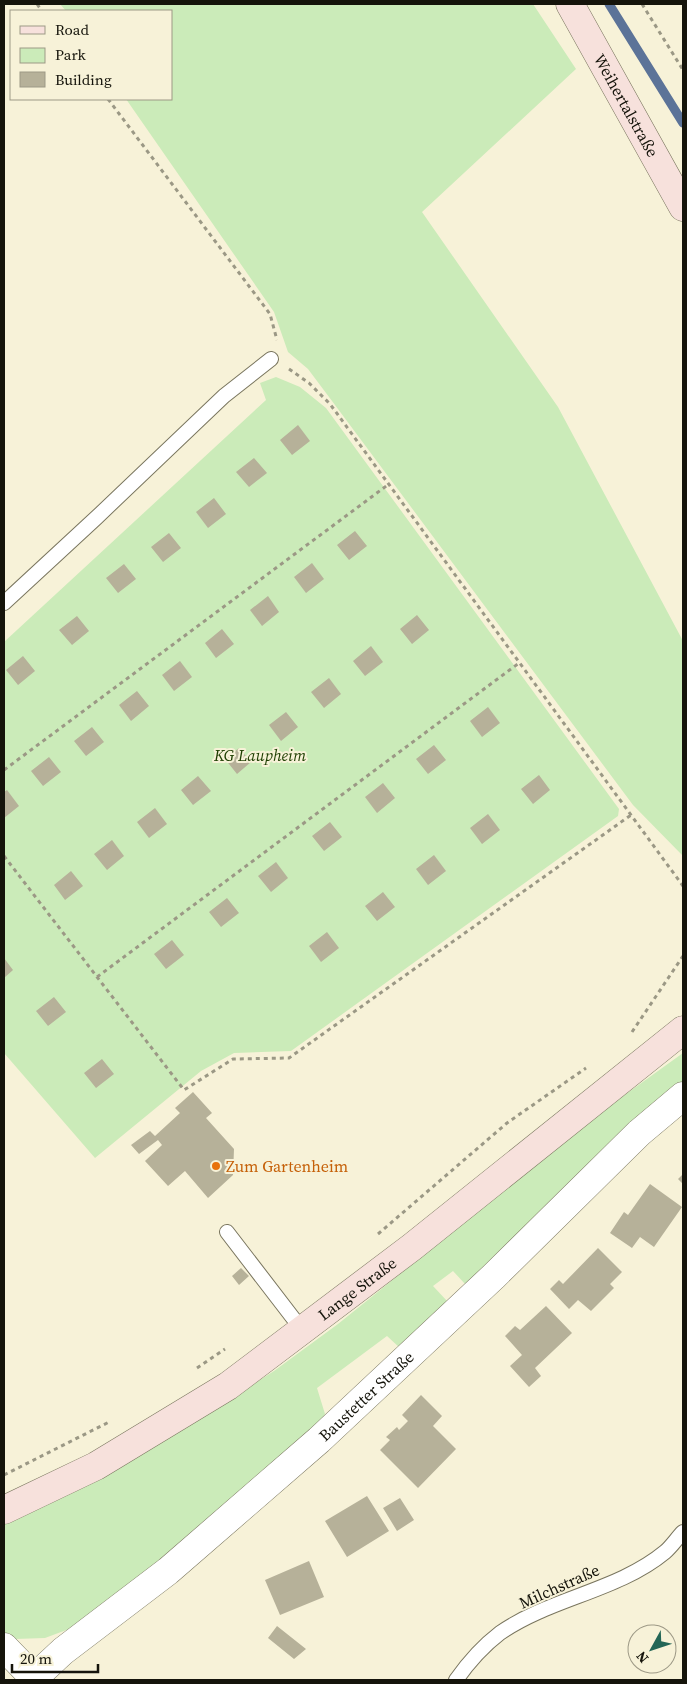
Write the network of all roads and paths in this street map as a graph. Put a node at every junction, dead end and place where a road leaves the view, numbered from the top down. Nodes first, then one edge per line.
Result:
1 (570, 4) edge
2 (642, 4) edge
3 (683, 70) edge
4 (109, 100) edge
5 (683, 207) edge
6 (271, 359) junction
7 (389, 484) junction
8 (4, 603) edge
9 (519, 663) junction
10 (4, 770) edge
11 (631, 815) junction
12 (4, 856) edge
13 (683, 886) edge
14 (683, 956) edge
15 (97, 977) junction
16 (642, 1029) dead end
17 (683, 1030) edge
18 (588, 1067) dead end
19 (683, 1096) edge
20 (227, 1232) dead end
21 (371, 1239) dead end
22 (303, 1331) junction
23 (234, 1344) dead end
24 (193, 1371) dead end
25 (112, 1420) dead end
26 (4, 1475) edge
27 (4, 1510) edge
28 (683, 1532) edge
29 (4, 1647) edge
30 (35, 1679) edge
31 (456, 1680) edge

1 - 5 street, Weihertalstraße
2 - 3 path
4 - 6 path
6 - 7 path
6 - 8 lane
7 - 9 path
7 - 10 path
9 - 11 path
9 - 15 path
11 - 13 path
11 - 15 path
12 - 15 path
14 - 16 path
17 - 22 street, Lange Straße
18 - 21 path
19 - 30 street, Baustetter Straße
20 - 22 lane
22 - 27 street, Lange Straße
23 - 24 path
25 - 26 path
28 - 31 lane, Milchstraße
29 - 30 street

